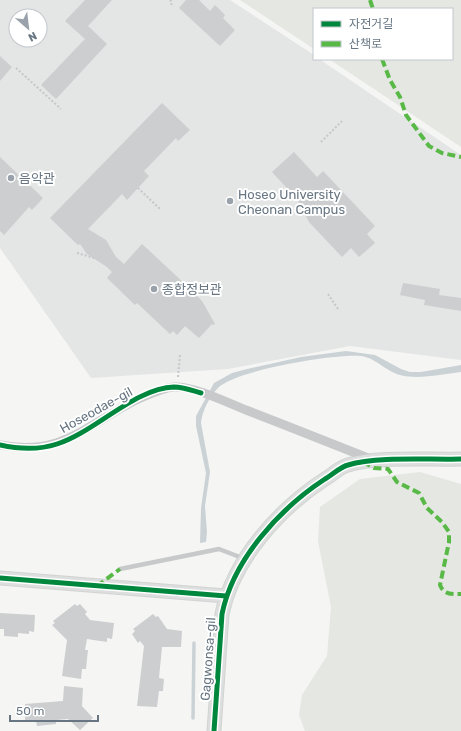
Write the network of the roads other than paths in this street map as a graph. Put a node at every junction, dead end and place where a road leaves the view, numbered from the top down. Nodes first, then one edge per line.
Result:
1 (0, 445) edge
2 (461, 459) edge
3 (374, 460) junction
4 (245, 559) junction
5 (120, 569) dead end
6 (0, 578) edge
7 (226, 596) junction
8 (214, 731) edge

1 - 3 street, Hoseodae-gil
2 - 3 street, Gagwonsa-gil
3 - 4 street, Gagwonsa-gil
4 - 5 lane
4 - 7 street, Gagwonsa-gil
6 - 7 street
7 - 8 street, Gagwonsa-gil

